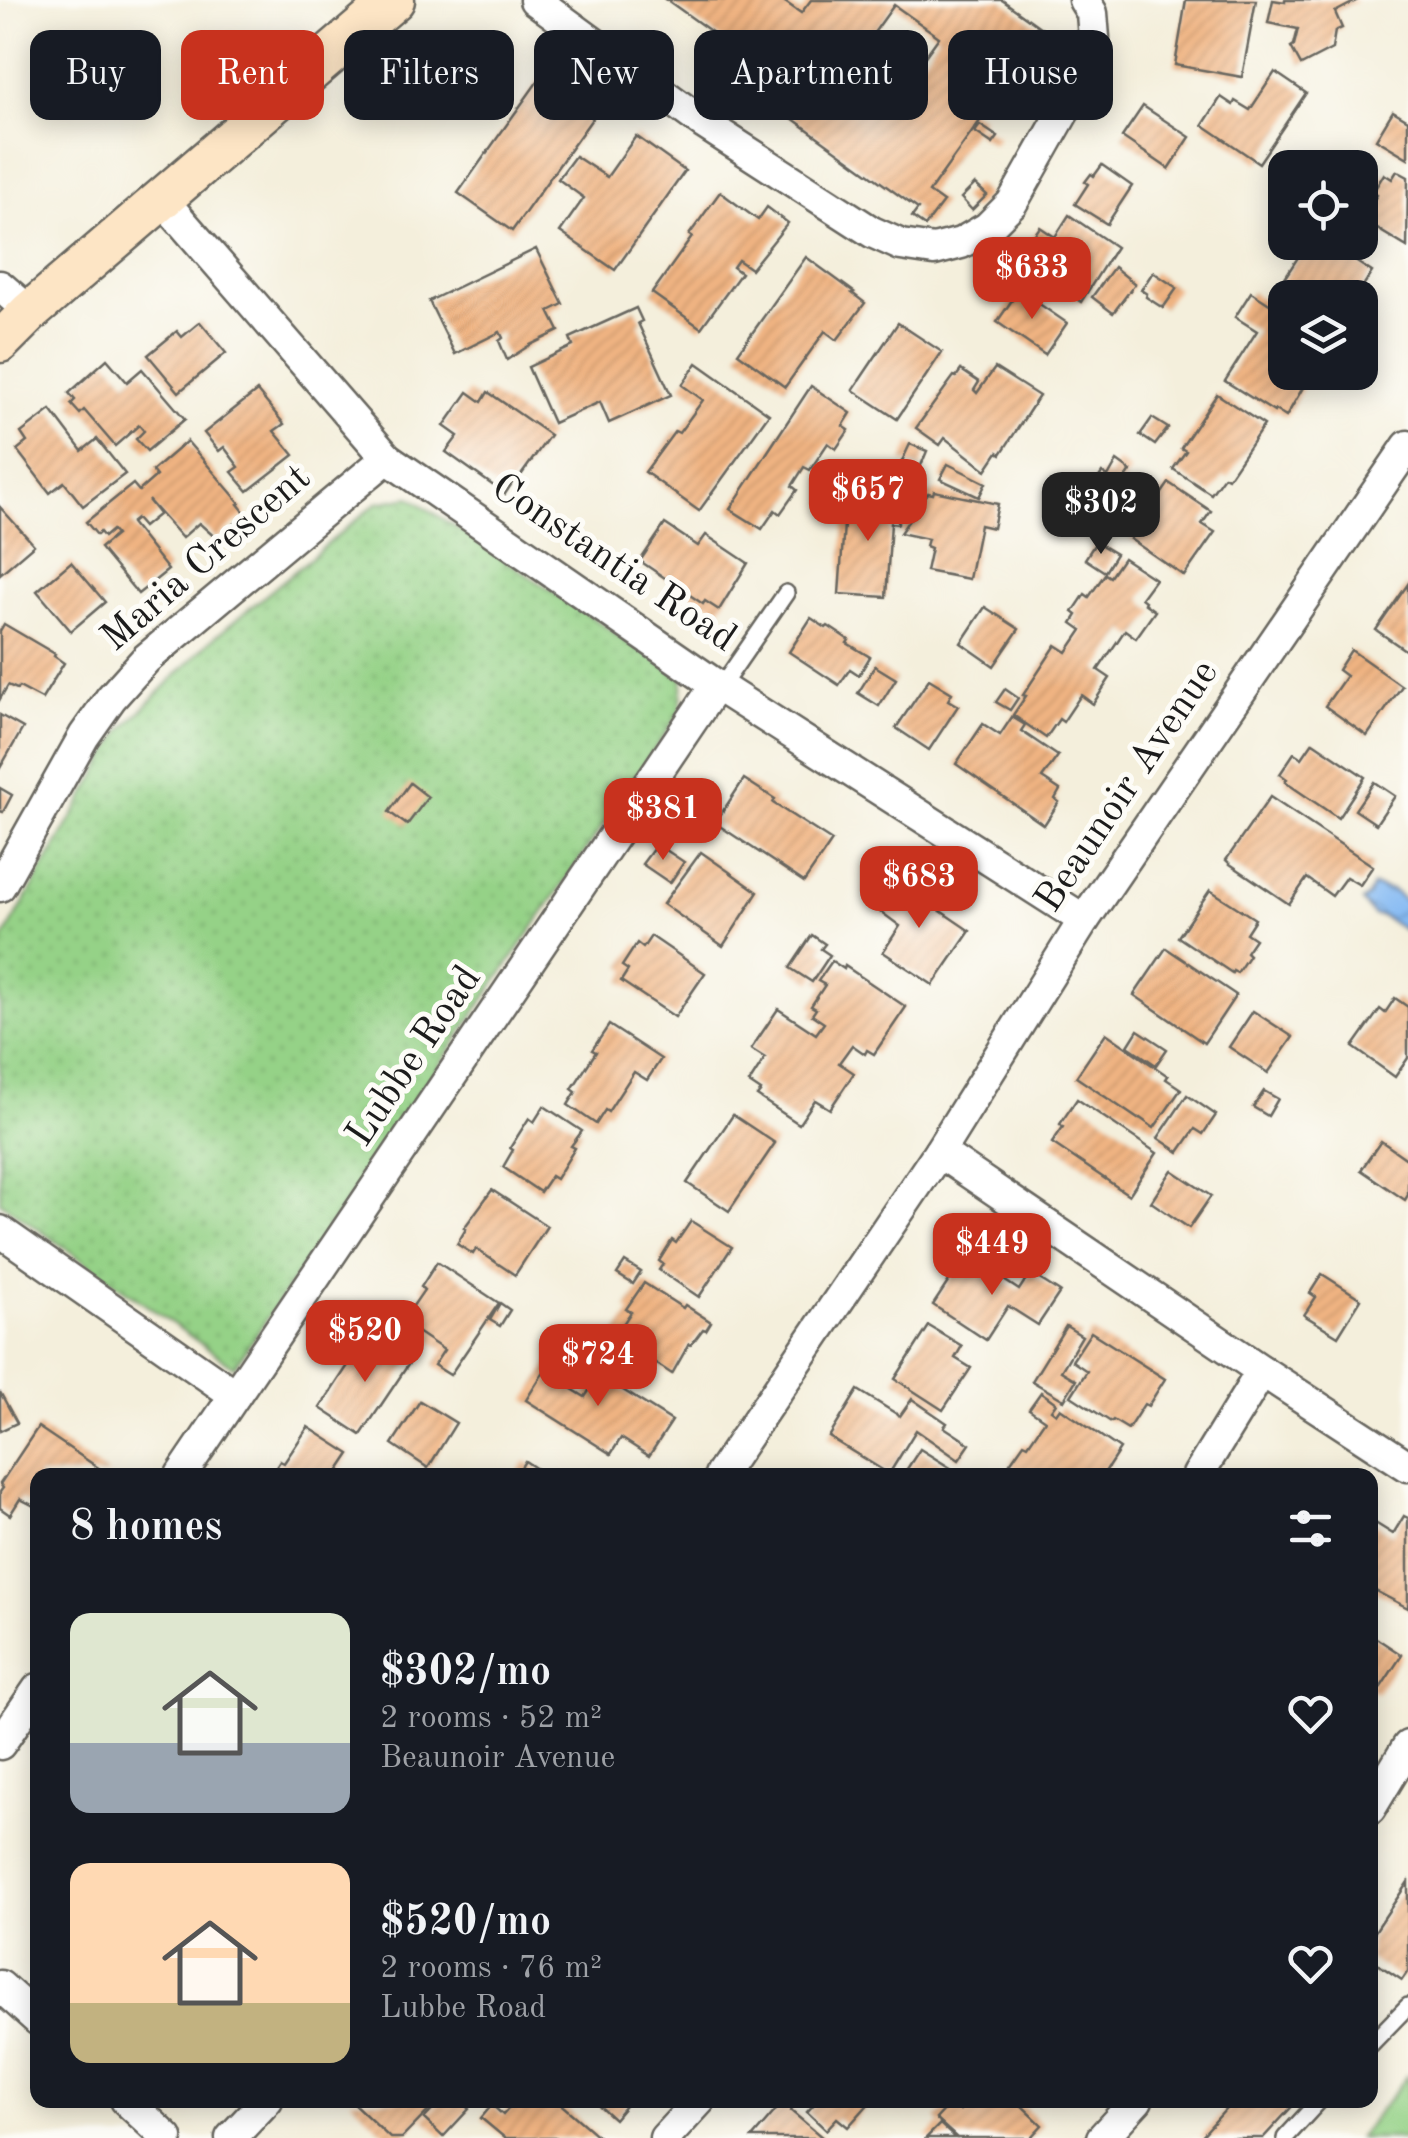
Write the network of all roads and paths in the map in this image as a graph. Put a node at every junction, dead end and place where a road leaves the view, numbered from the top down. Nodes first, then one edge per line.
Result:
1 (394, 0) edge
2 (535, 0) edge
3 (1084, 0) edge
4 (161, 198) junction
5 (15, 299) edge
6 (0, 342) edge
7 (1408, 446) edge
8 (386, 458) junction
9 (786, 593) dead end
10 (719, 686) junction
11 (0, 886) edge
12 (1084, 920) junction
13 (939, 1152) junction
14 (0, 1231) edge
15 (1262, 1371) junction
16 (235, 1395) junction
17 (1408, 1466) edge
18 (186, 1468) edge
19 (725, 1468) edge
20 (1202, 1468) edge
21 (30, 1700) edge
22 (0, 1744) edge
23 (1408, 1746) edge
24 (1378, 1796) edge
25 (0, 1986) edge
26 (1408, 2006) edge
27 (30, 2013) edge
28 (1378, 2037) edge
29 (135, 2108) edge
30 (258, 2108) edge
31 (693, 2108) edge
32 (1130, 2108) edge
33 (1313, 2108) edge
34 (167, 2138) edge
35 (230, 2138) edge
36 (665, 2138) edge
37 (1102, 2138) edge
38 (1285, 2138) edge

1 - 4 street
2 - 3 street
4 - 5 street
4 - 8 street, Constantia Road
5 - 6 street
7 - 12 street, Beaunoir Avenue
8 - 10 street, Constantia Road
8 - 11 street, Maria Crescent
9 - 10 lane
10 - 12 street, Constantia Road
10 - 16 street, Lubbe Road
12 - 13 street, Beaunoir Avenue
13 - 15 street
13 - 19 street, Beaunoir Avenue
14 - 16 street
15 - 17 street
15 - 20 street
16 - 18 street, Lubbe Road
21 - 22 street
23 - 24 street
25 - 27 street
26 - 28 lane
29 - 34 street
30 - 35 street
31 - 36 street
32 - 37 street
33 - 38 lane

